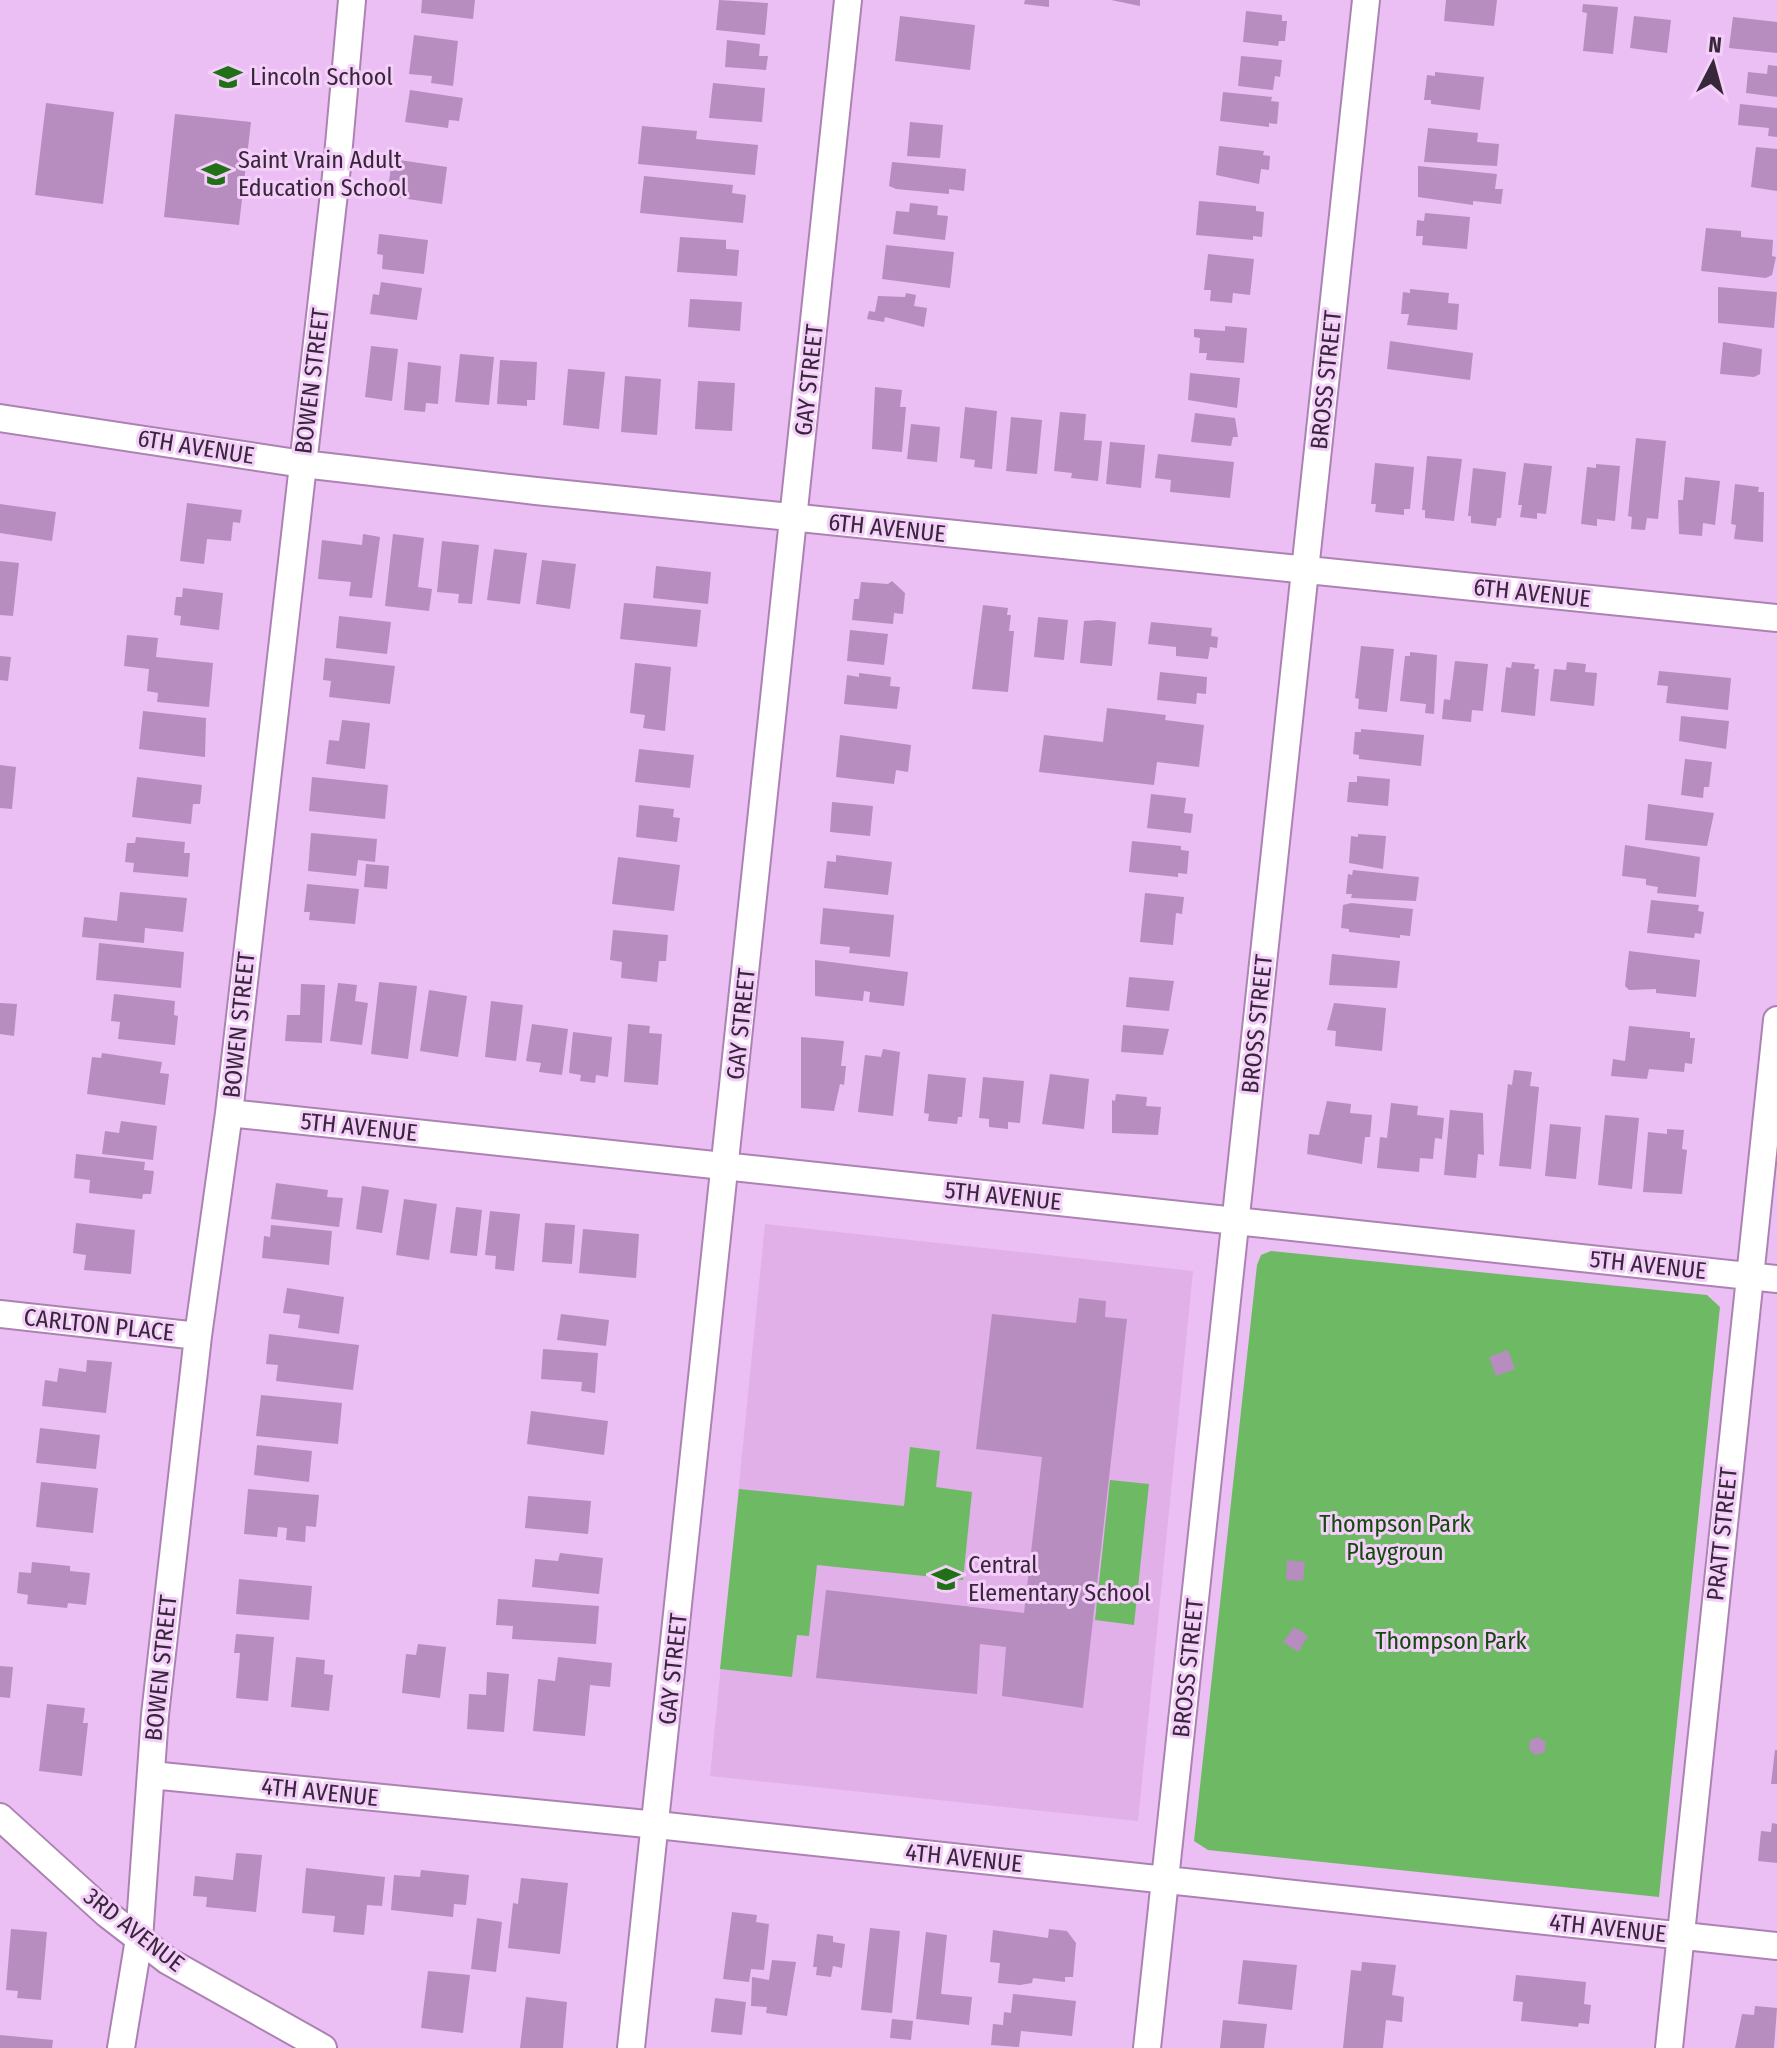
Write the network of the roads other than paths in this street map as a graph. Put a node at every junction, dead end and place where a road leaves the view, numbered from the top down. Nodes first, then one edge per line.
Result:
1 (352, 0) edge
2 (848, 0) edge
3 (1366, 0) edge
4 (0, 418) edge
5 (303, 464) junction
6 (795, 518) junction
7 (1306, 569) junction
8 (1777, 618) edge
9 (1777, 1020) edge
10 (229, 1113) junction
11 (725, 1166) junction
12 (1237, 1221) junction
13 (1748, 1276) junction
14 (1777, 1279) edge
15 (0, 1314) edge
16 (198, 1336) junction
17 (151, 1775) junction
18 (0, 1817) edge
19 (657, 1825) junction
20 (1165, 1880) junction
21 (1681, 1936) junction
22 (139, 1939) junction
23 (1777, 1946) edge
24 (121, 2048) edge
25 (323, 2048) edge
26 (631, 2048) edge
27 (1147, 2048) edge
28 (1669, 2048) edge

1 - 5 street, BOWEN STREET
2 - 6 street, GAY STREET
3 - 7 street, BROSS STREET
4 - 5 street, 6TH AVENUE
5 - 6 street, 6TH AVENUE
5 - 10 street, BOWEN STREET
6 - 7 street, 6TH AVENUE
6 - 11 street, GAY STREET
7 - 8 street, 6TH AVENUE
7 - 12 street, BROSS STREET
9 - 13 street, PRATT STREET
10 - 11 street, 5TH AVENUE
10 - 16 street, BOWEN STREET
11 - 12 street, 5TH AVENUE
11 - 19 street, GAY STREET
12 - 13 street, 5TH AVENUE
12 - 20 street, BROSS STREET
13 - 14 street, 5TH AVENUE
13 - 21 street, PRATT STREET
15 - 16 street, CARLTON PLACE
16 - 17 street, BOWEN STREET
17 - 19 street, 4TH AVENUE
17 - 22 street, BOWEN STREET
18 - 22 street, 3RD AVENUE
19 - 20 street, 4TH AVENUE
19 - 26 street, GAY STREET
20 - 21 street, 4TH AVENUE
20 - 27 street, BROSS STREET
21 - 23 street, 4TH AVENUE
21 - 28 street, PRATT STREET
22 - 24 street, BOWEN STREET
22 - 25 street, 3RD AVENUE

